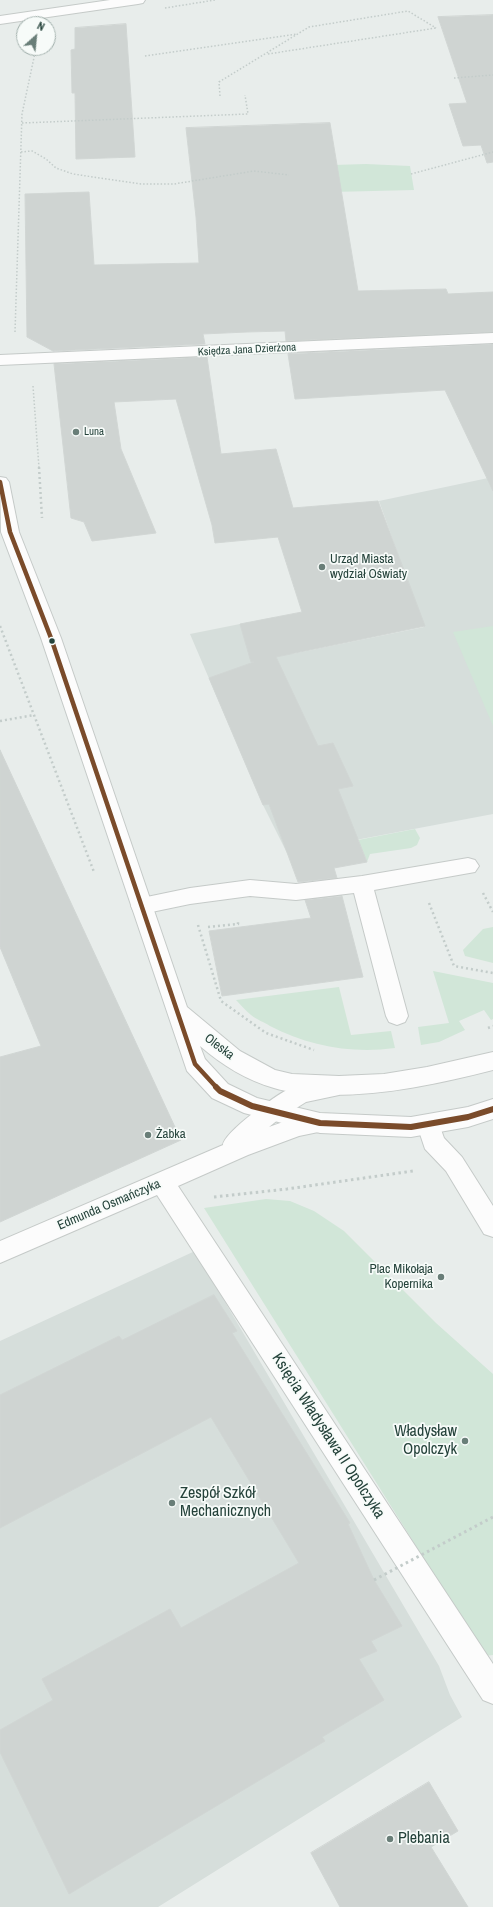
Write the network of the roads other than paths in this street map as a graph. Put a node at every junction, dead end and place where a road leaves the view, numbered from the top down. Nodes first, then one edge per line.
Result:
1 (138, 0) edge
2 (0, 20) edge
3 (493, 338) edge
4 (0, 360) edge
5 (0, 482) edge
6 (3, 534) edge
7 (468, 866) dead end
8 (362, 884) junction
9 (142, 906) junction
10 (177, 1010) junction
11 (397, 1016) dead end
12 (493, 1061) edge
13 (338, 1087) junction
14 (493, 1109) edge
15 (271, 1112) junction
16 (320, 1122) junction
17 (429, 1125) junction
18 (219, 1157) junction
19 (173, 1178) junction
20 (493, 1226) edge
21 (0, 1252) edge
22 (493, 1690) edge

1 - 2 street
3 - 4 street, Księdza Jana Dzierżona
5 - 6 street
6 - 9 street
7 - 8 street
8 - 9 street
8 - 11 street
9 - 10 street
10 - 13 street, Oleska
10 - 15 street, Oleska
12 - 13 street, Oleska
13 - 15 street, Edmunda Osmańczyka
14 - 17 street, Oleska
15 - 16 street, Oleska
15 - 18 street, Edmunda Osmańczyka
16 - 17 street, Oleska
16 - 18 street, Edmunda Osmańczyka
17 - 20 street
18 - 19 street, Edmunda Osmańczyka
19 - 21 street, Edmunda Osmańczyka
19 - 22 street, Księcia Władysława II Opolczyka

